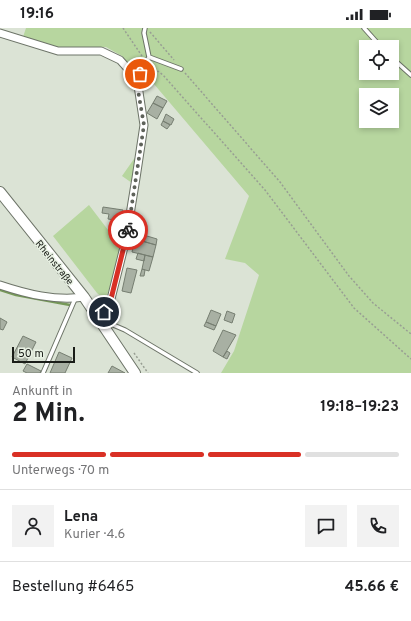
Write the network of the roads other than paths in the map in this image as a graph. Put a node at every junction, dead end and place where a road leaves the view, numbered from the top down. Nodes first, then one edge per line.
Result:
1 (146, 28) edge
2 (364, 28) edge
3 (0, 33) edge
4 (375, 40) edge
5 (149, 57) junction
6 (399, 64) edge
7 (181, 69) road end
8 (411, 75) edge
9 (136, 79) junction
10 (0, 192) edge
11 (0, 285) edge
12 (79, 298) junction
13 (99, 319) junction
14 (43, 373) edge
15 (135, 373) edge
16 (197, 373) edge

1 - 5 lane
2 - 4 lane
3 - 9 street
5 - 7 lane
5 - 9 lane
6 - 8 lane
9 - 13 street
10 - 12 main road, Rheinstraße
11 - 12 street
12 - 13 main road, Rheinstraße
12 - 14 lane
13 - 15 main road, Rheinstraße
13 - 16 lane

